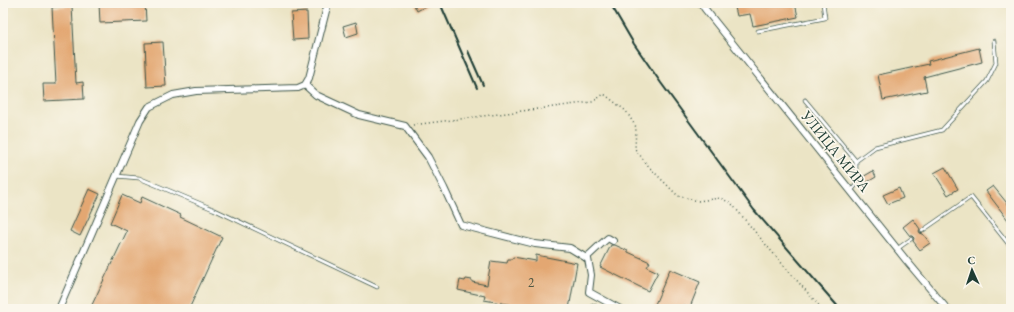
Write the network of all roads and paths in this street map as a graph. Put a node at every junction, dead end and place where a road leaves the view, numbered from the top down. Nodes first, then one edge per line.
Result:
1 (328, 3) edge
2 (701, 3) edge
3 (823, 3) edge
4 (758, 31) dead end
5 (994, 41) dead end
6 (305, 85) junction
7 (805, 100) dead end
8 (405, 126) junction
9 (856, 161) junction
10 (116, 176) junction
11 (851, 191) junction
12 (922, 231) dead end
13 (911, 239) dead end
14 (613, 241) dead end
15 (1011, 247) edge
16 (897, 249) junction
17 (586, 258) junction
18 (377, 287) dead end
19 (58, 309) edge
20 (620, 309) edge
21 (822, 309) edge
22 (947, 309) edge

1 - 6 street
2 - 11 street, УЛИЦА МИРА
3 - 4 lane
5 - 9 lane
6 - 8 street
6 - 10 street
7 - 9 lane
8 - 17 street
8 - 21 path
9 - 11 lane
10 - 18 lane
10 - 19 street
11 - 16 street, УЛИЦА МИРА
12 - 15 lane
13 - 16 lane
14 - 17 street
16 - 22 street, УЛИЦА МИРА
17 - 20 street

